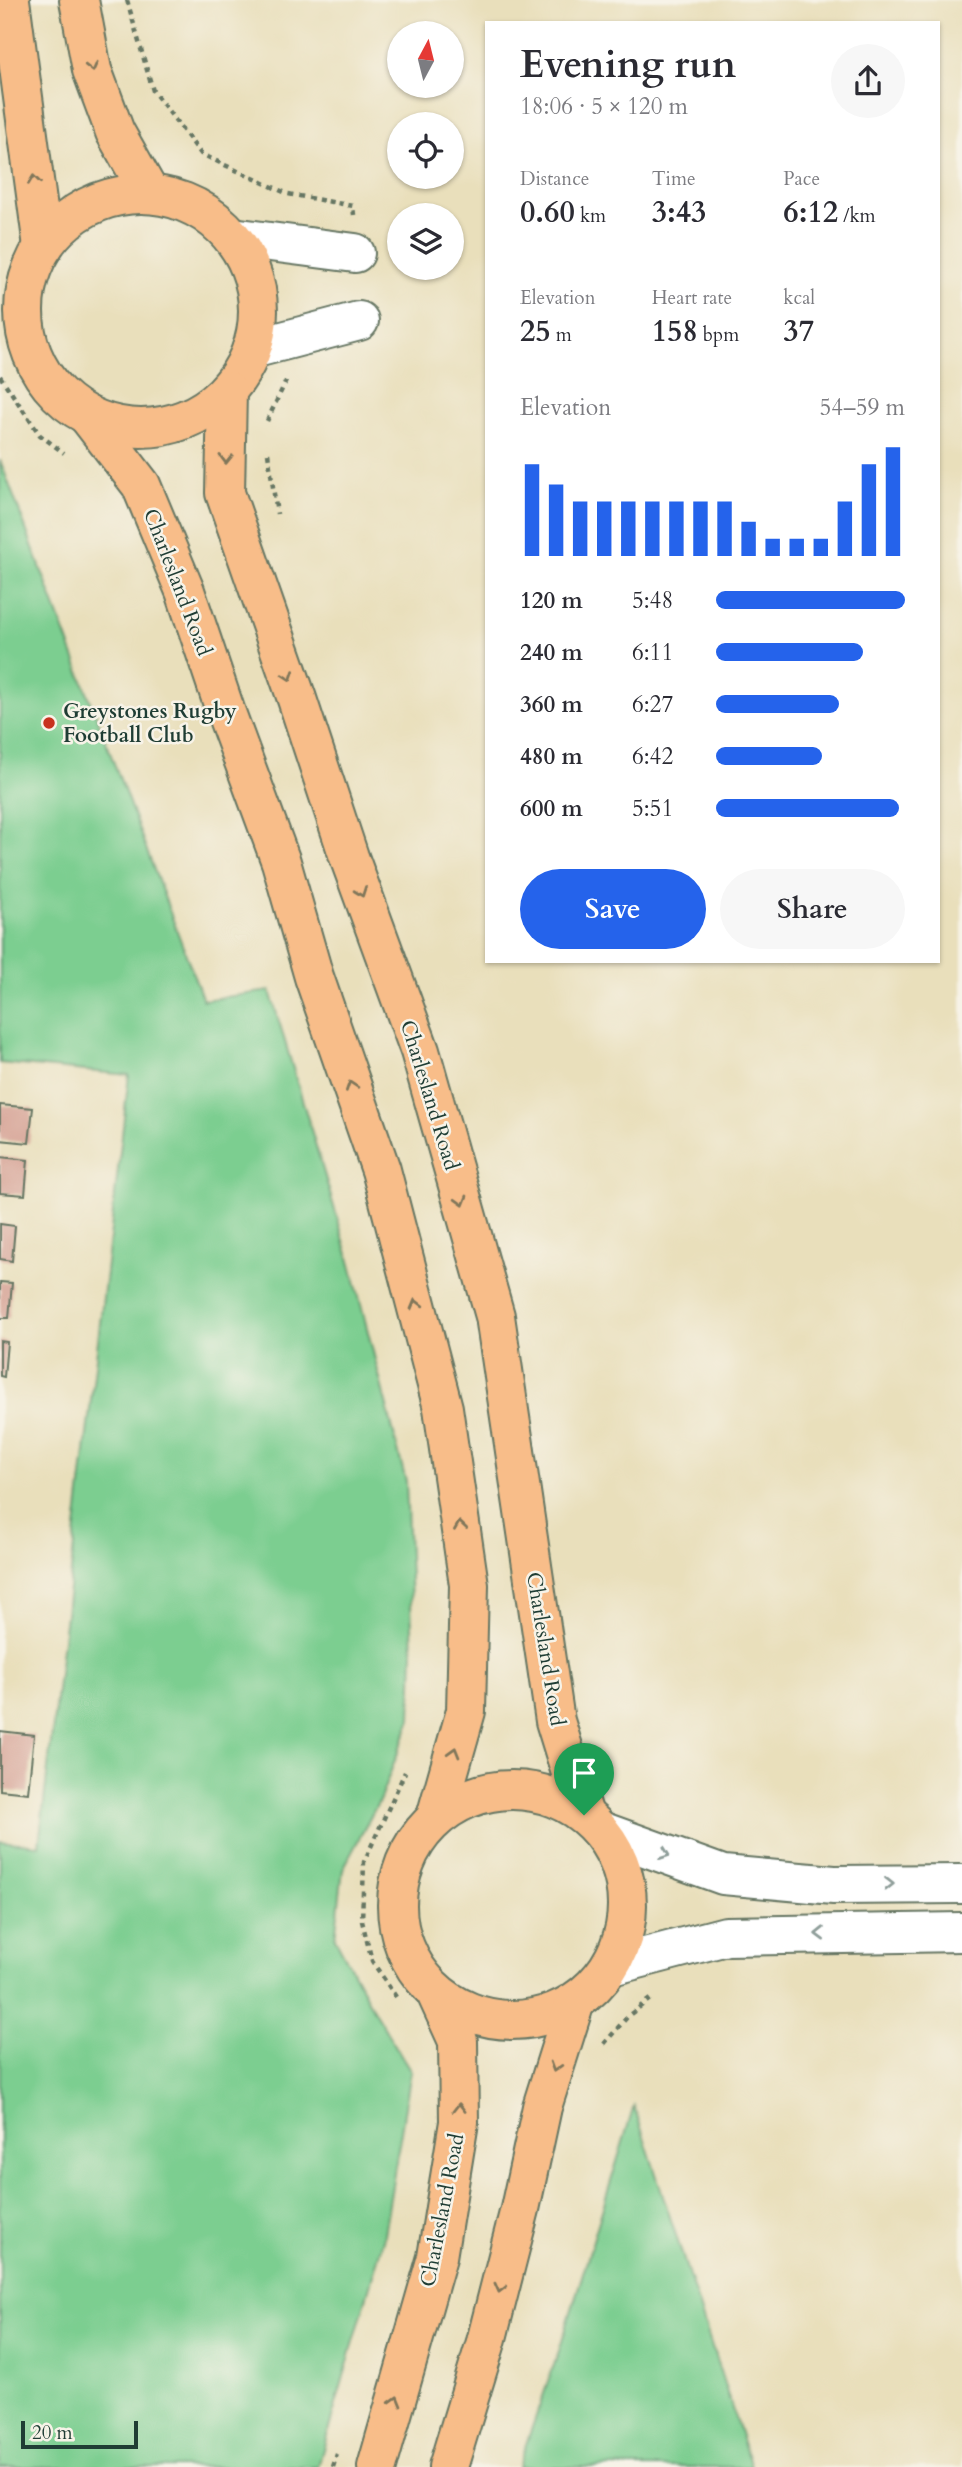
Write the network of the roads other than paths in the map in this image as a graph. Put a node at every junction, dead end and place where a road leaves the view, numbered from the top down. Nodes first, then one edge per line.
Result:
1 (10, 0) edge
2 (79, 0) edge
3 (150, 194) junction
4 (232, 237) junction
5 (43, 247) junction
6 (355, 253) dead end
7 (359, 321) dead end
8 (252, 349) junction
9 (227, 391) junction
10 (87, 415) junction
11 (436, 1817) junction
12 (593, 1823) junction
13 (962, 1884) edge
14 (962, 1932) edge
15 (611, 1966) junction
16 (436, 1993) junction
17 (575, 2002) junction
18 (377, 2467) edge
19 (448, 2467) edge

5 -> 1 main road
2 -> 3 main road
3 - 4 main road
3 - 5 main road
4 - 6 street
4 - 8 main road
5 - 10 main road
7 - 8 street
8 - 9 main road
9 - 10 main road
9 -> 12 main road, Charlesland Road
11 -> 10 main road, Charlesland Road
11 - 12 main road
11 - 16 main road
12 -> 13 street
12 - 15 main road
14 -> 15 street
15 - 17 main road
16 - 17 main road
18 -> 16 main road, Charlesland Road
17 -> 19 main road

